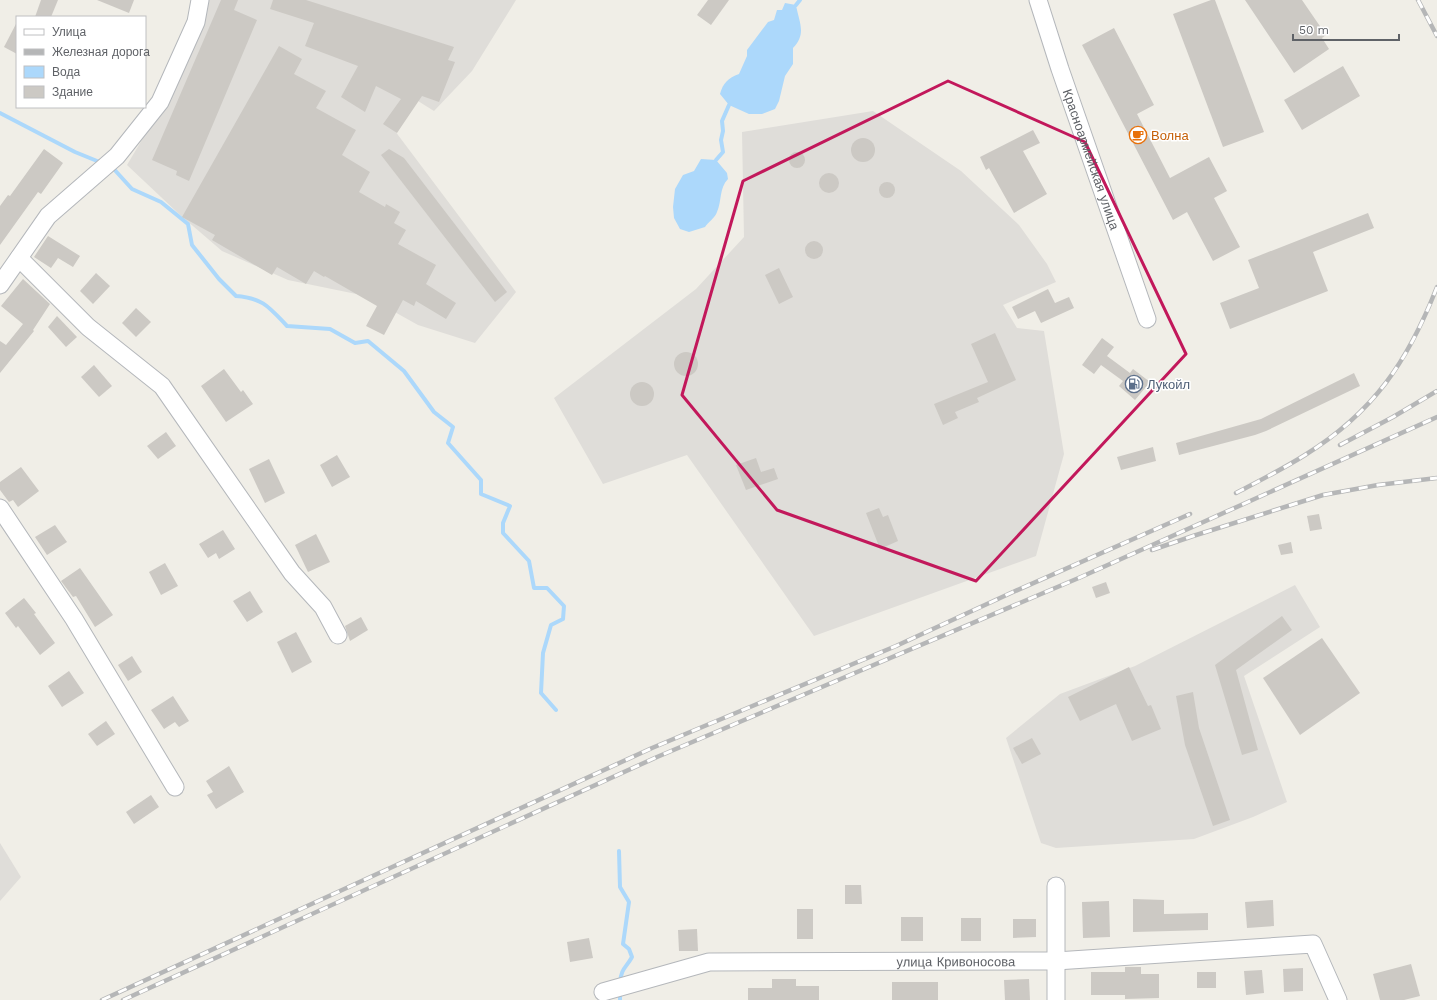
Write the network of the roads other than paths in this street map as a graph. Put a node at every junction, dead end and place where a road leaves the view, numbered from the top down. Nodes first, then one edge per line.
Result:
1 (200, 0) edge
2 (1038, 0) edge
3 (19, 258) junction
4 (0, 285) edge
5 (1147, 319) dead end
6 (0, 508) edge
7 (338, 635) dead end
8 (175, 787) dead end
9 (1056, 886) dead end
10 (1056, 961) junction
11 (603, 992) dead end
12 (1056, 1000) edge
13 (1338, 1000) edge

1 - 3 street
2 - 5 street, Красноармейская улица
3 - 4 street
3 - 7 street
6 - 8 street
9 - 10 street
10 - 11 street, улица Кривоносова
10 - 12 street
10 - 13 street, улица Кривоносова

